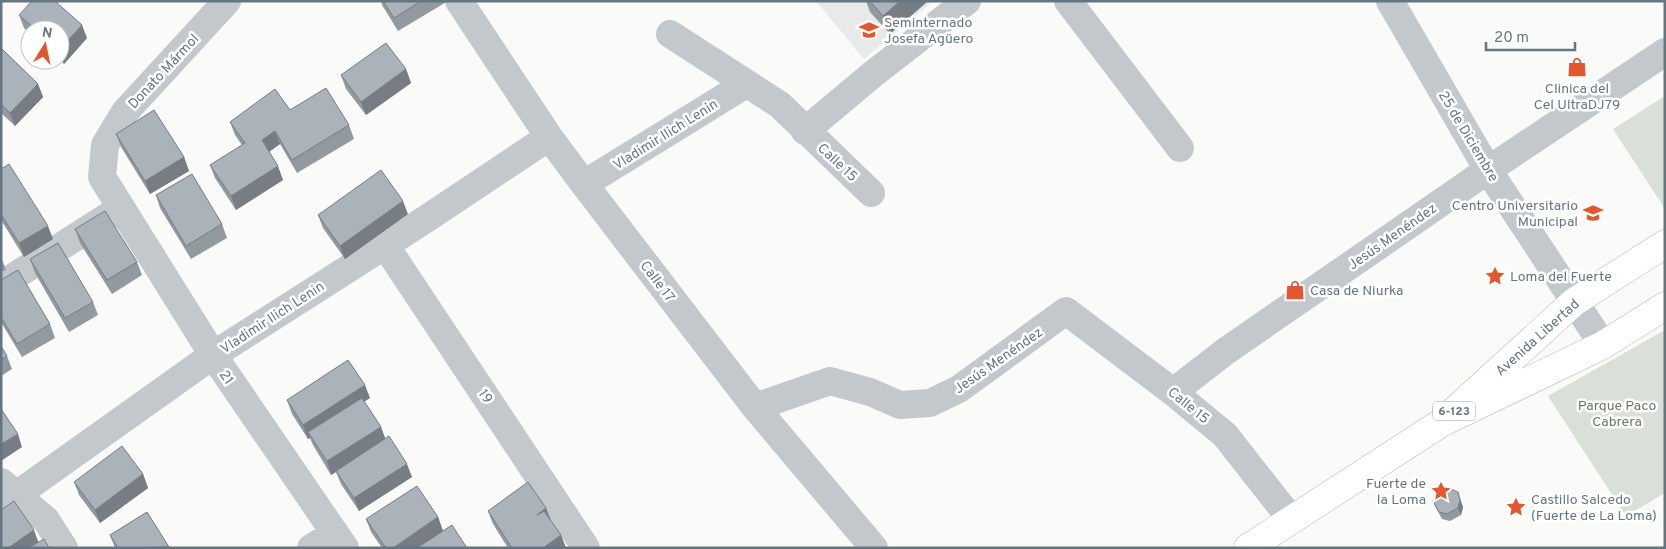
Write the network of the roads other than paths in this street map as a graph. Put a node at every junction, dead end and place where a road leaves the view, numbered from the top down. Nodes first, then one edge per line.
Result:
1 (227, 1) edge
2 (459, 1) edge
3 (967, 1) edge
4 (1068, 1) edge
5 (1393, 3) edge
6 (670, 34) dead end
7 (1665, 52) edge
8 (746, 84) junction
9 (805, 131) junction
10 (549, 137) junction
11 (105, 145) joint
12 (1180, 148) dead end
13 (1488, 170) junction
14 (584, 184) junction
15 (871, 193) dead end
16 (122, 207) junction
17 (1665, 244) edge
18 (385, 245) junction
19 (1, 284) edge
20 (1574, 302) junction
21 (1665, 306) edge
22 (1066, 311) joint
23 (1602, 344) junction
24 (213, 355) junction
25 (1173, 392) junction
26 (755, 407) junction
27 (1441, 423) junction
28 (6, 494) edge
29 (1290, 520) junction
30 (340, 540) edge
31 (64, 548) edge
32 (311, 548) edge
33 (586, 548) edge
34 (874, 548) edge
35 (1248, 548) edge

1 - 11 street, Donato Mármol
2 - 10 street, Calle 17
3 - 9 street
4 - 12 street
5 - 13 street, 25 de Diciembre
6 - 8 street
7 - 13 street, Jesús Menéndez
8 - 9 street
8 - 14 street, Vladimir Ilich Lenin
9 - 15 street, Calle 15
10 - 14 street, Calle 17
10 - 18 street, Vladimir Ilich Lenin
11 - 16 street, 21
13 - 20 street, 25 de Diciembre
13 - 25 street, Jesús Menéndez
14 - 26 street, Calle 17
16 - 19 street
16 - 24 street, 21
17 - 20 main road, Avenida Libertad / 6-123
18 - 24 street, Vladimir Ilich Lenin
18 - 33 street, 19
20 - 23 street, 25 de Diciembre
20 - 27 main road, Avenida Libertad / 6-123
21 - 23 main road, Avenida Libertad / 6-123
22 - 25 street, Calle 15
22 - 26 street, Jesús Menéndez
23 - 27 main road, Avenida Libertad / 6-123
24 - 28 street, Vladimir Ilich Lenin
24 - 30 street, 21
25 - 29 street, Calle 15
26 - 34 street, Calle 17
27 - 29 main road, Avenida Libertad / 6-123
28 - 31 street
29 - 35 main road, Avenida Libertad / 6-123
30 - 32 street

